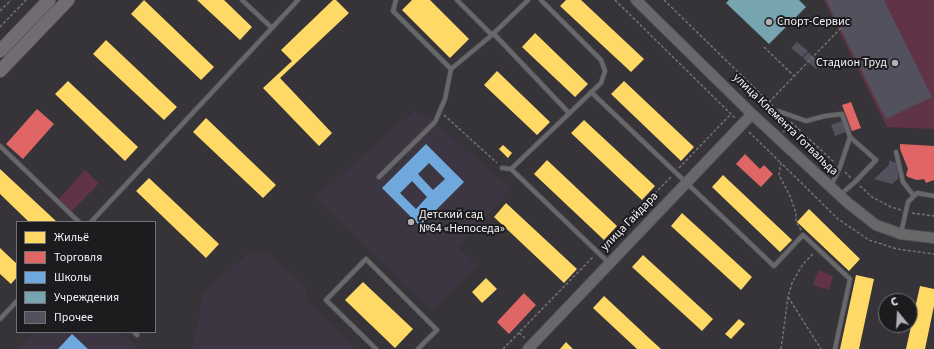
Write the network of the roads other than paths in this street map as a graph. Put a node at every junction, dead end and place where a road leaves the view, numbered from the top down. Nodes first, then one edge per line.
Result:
1 (49, 0) edge
2 (68, 0) edge
3 (242, 0) edge
4 (298, 0) edge
5 (396, 0) edge
6 (457, 0) edge
7 (528, 0) edge
8 (541, 0) edge
9 (636, 0) edge
10 (272, 28) junction
11 (493, 34) junction
12 (0, 51) edge
13 (451, 69) junction
14 (0, 72) edge
15 (591, 92) junction
16 (778, 111) road end
17 (570, 113) junction
18 (752, 114) junction
19 (850, 137) junction
20 (0, 146) edge
21 (896, 152) dead end
22 (502, 168) road end
23 (511, 169) junction
24 (379, 177) dead end
25 (686, 183) junction
26 (830, 187) junction
27 (840, 195) junction
28 (914, 196) junction
29 (934, 196) edge
30 (78, 221) edge
31 (92, 221) edge
32 (901, 234) junction
33 (934, 238) edge
34 (609, 263) junction
35 (16, 302) edge
36 (0, 319) edge
37 (376, 349) edge
38 (418, 349) edge
39 (528, 349) edge
40 (835, 349) edge

1 - 12 main road
2 - 14 main road
3 - 10 lane
4 - 10 lane
5 - 13 lane
6 - 11 lane
7 - 11 lane
8 - 15 lane
9 - 18 street, улица Клемента Готвальда
10 - 31 lane
11 - 13 lane
11 - 17 lane
13 - 24 lane
15 - 17 lane
15 - 25 lane
16 - 19 lane
17 - 23 lane
18 - 25 street, улица Гайдара
18 - 26 street, улица Клемента Готвальда
19 - 26 lane
19 - 27 lane
20 - 30 lane
21 - 28 lane
22 - 23 lane
23 - 34 lane
25 - 34 street, улица Гайдара
25 - 40 lane
26 - 27 street, улица Клемента Готвальда
27 - 32 street, улица Клемента Готвальда
28 - 29 lane
28 - 32 lane
32 - 33 street, улица Клемента Готвальда
34 - 39 street, улица Гайдара
35 - 36 lane
37 - 38 lane

